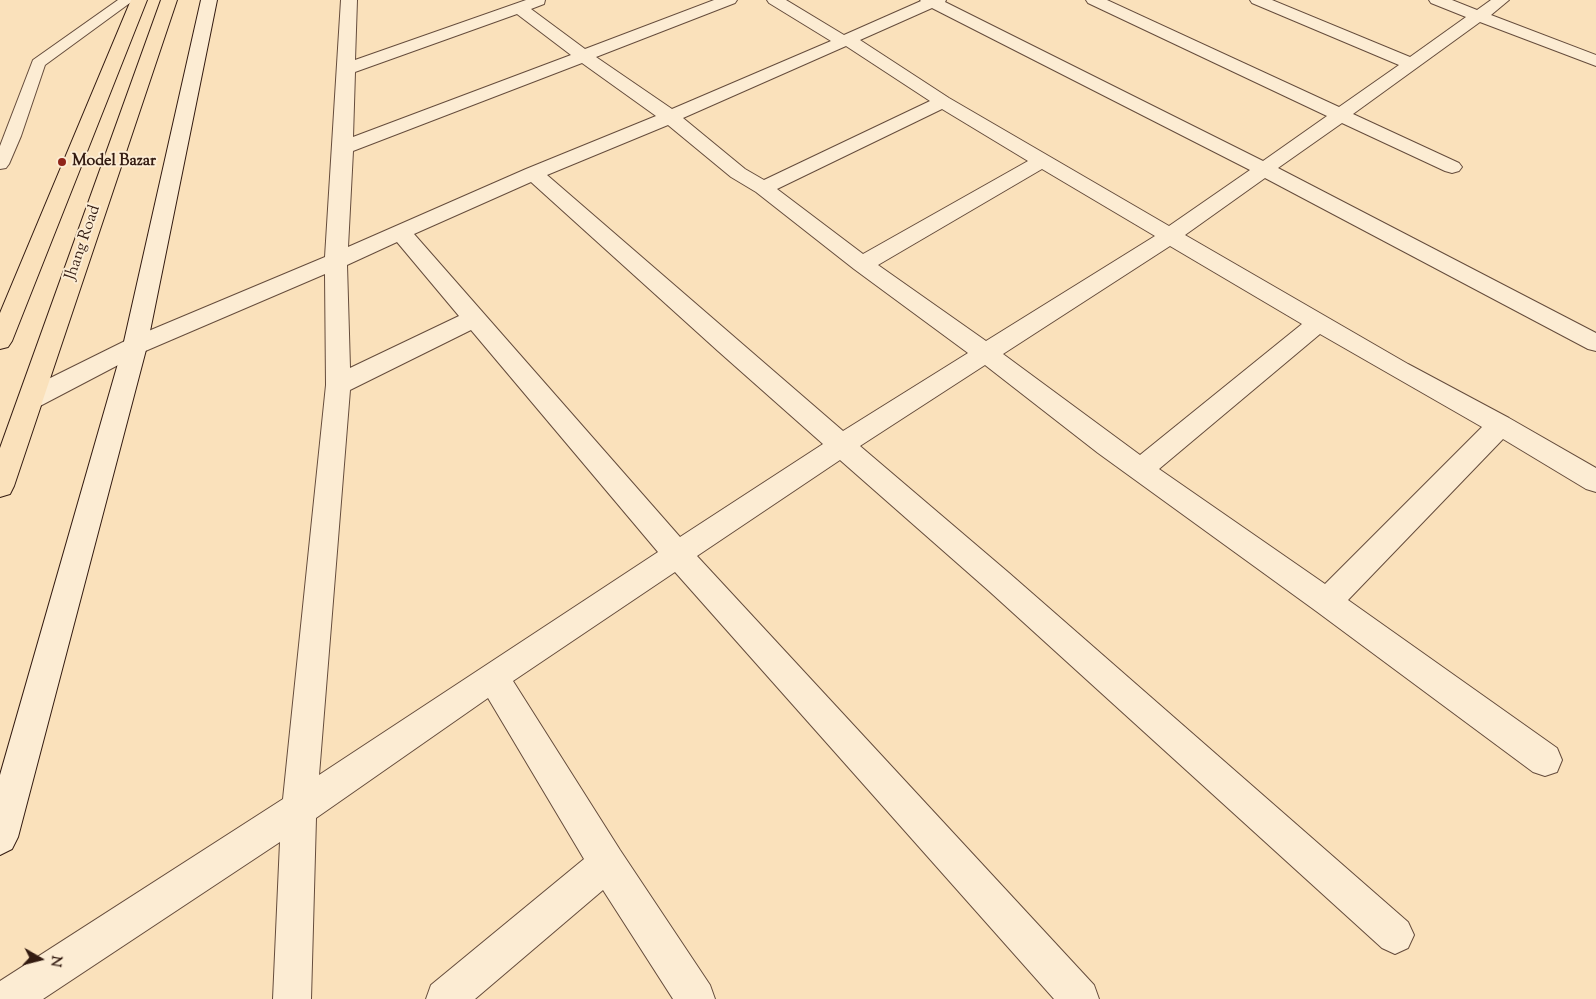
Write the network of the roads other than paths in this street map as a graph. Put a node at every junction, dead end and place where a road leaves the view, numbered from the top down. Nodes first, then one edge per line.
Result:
1 (127, 0) edge
2 (139, 0) edge
3 (169, 0) edge
4 (208, 0) edge
5 (729, 0) edge
6 (775, 0) edge
7 (1094, 0) edge
8 (1258, 0) edge
9 (1437, 0) edge
10 (1501, 0) edge
11 (351, 1) edge
12 (933, 1) edge
13 (531, 4) edge
14 (1478, 16) junction
15 (158, 29) junction
16 (125, 35) junction
17 (845, 40) junction
18 (585, 57) junction
19 (1596, 61) edge
20 (1410, 63) junction
21 (347, 69) junction
22 (943, 102) junction
23 (1338, 115) junction
24 (670, 117) junction
25 (7, 139) edge
26 (343, 148) junction
27 (1042, 161) junction
28 (0, 164) edge
29 (1452, 167) dead end
30 (1264, 168) junction
31 (533, 173) junction
32 (763, 188) junction
33 (400, 232) junction
34 (1170, 236) junction
35 (336, 260) junction
36 (862, 264) junction
37 (474, 318) junction
38 (1319, 322) junction
39 (0, 341) edge
40 (1596, 343) edge
41 (135, 346) junction
42 (987, 354) junction
43 (338, 385) junction
44 (31, 399) junction
45 (1500, 425) junction
46 (842, 445) junction
47 (1141, 469) junction
48 (1596, 481) edge
49 (0, 486) edge
50 (677, 554) junction
51 (1327, 602) junction
52 (493, 676) junction
53 (1545, 760) dead end
54 (299, 810) junction
55 (0, 837) edge
56 (607, 863) junction
57 (1395, 935) dead end
58 (8, 999) edge
59 (292, 999) edge
60 (446, 999) edge
61 (696, 999) edge
62 (1080, 999) edge

1 - 25 lane
2 - 16 highway, Jhang Road
3 - 15 highway, Jhang Road
4 - 41 street
5 - 18 street
6 - 17 street
7 - 23 street
8 - 20 street
9 - 14 street
10 - 14 street
11 - 21 street
12 - 17 street
12 - 30 street
13 - 18 street
13 - 21 street
14 - 19 street
14 - 20 street
15 - 16 highway
15 - 44 highway, Jhang Road
16 - 39 highway, Jhang Road
17 - 22 street
17 - 24 street
18 - 24 street
18 - 26 street
20 - 23 street
21 - 26 street
22 - 27 street
22 - 32 street
23 - 29 street
23 - 30 street
24 - 31 street
24 - 32 street
25 - 28 lane
26 - 35 street
27 - 34 street
27 - 36 street
30 - 34 street
30 - 40 street
31 - 33 street
31 - 46 street
32 - 36 street
33 - 35 street
33 - 37 street
34 - 38 street
34 - 42 street
35 - 41 street
35 - 43 street
36 - 42 street
37 - 43 street
37 - 50 street
38 - 45 street
38 - 47 street
41 - 44 street
41 - 55 street
42 - 46 street
42 - 47 street
43 - 54 street
44 - 49 highway, Jhang Road
45 - 48 street
45 - 51 street
46 - 50 street
46 - 57 street
47 - 51 street
50 - 52 street
50 - 62 street
51 - 53 street
52 - 54 street
52 - 56 street
54 - 58 street
54 - 59 street
56 - 60 street
56 - 61 street

